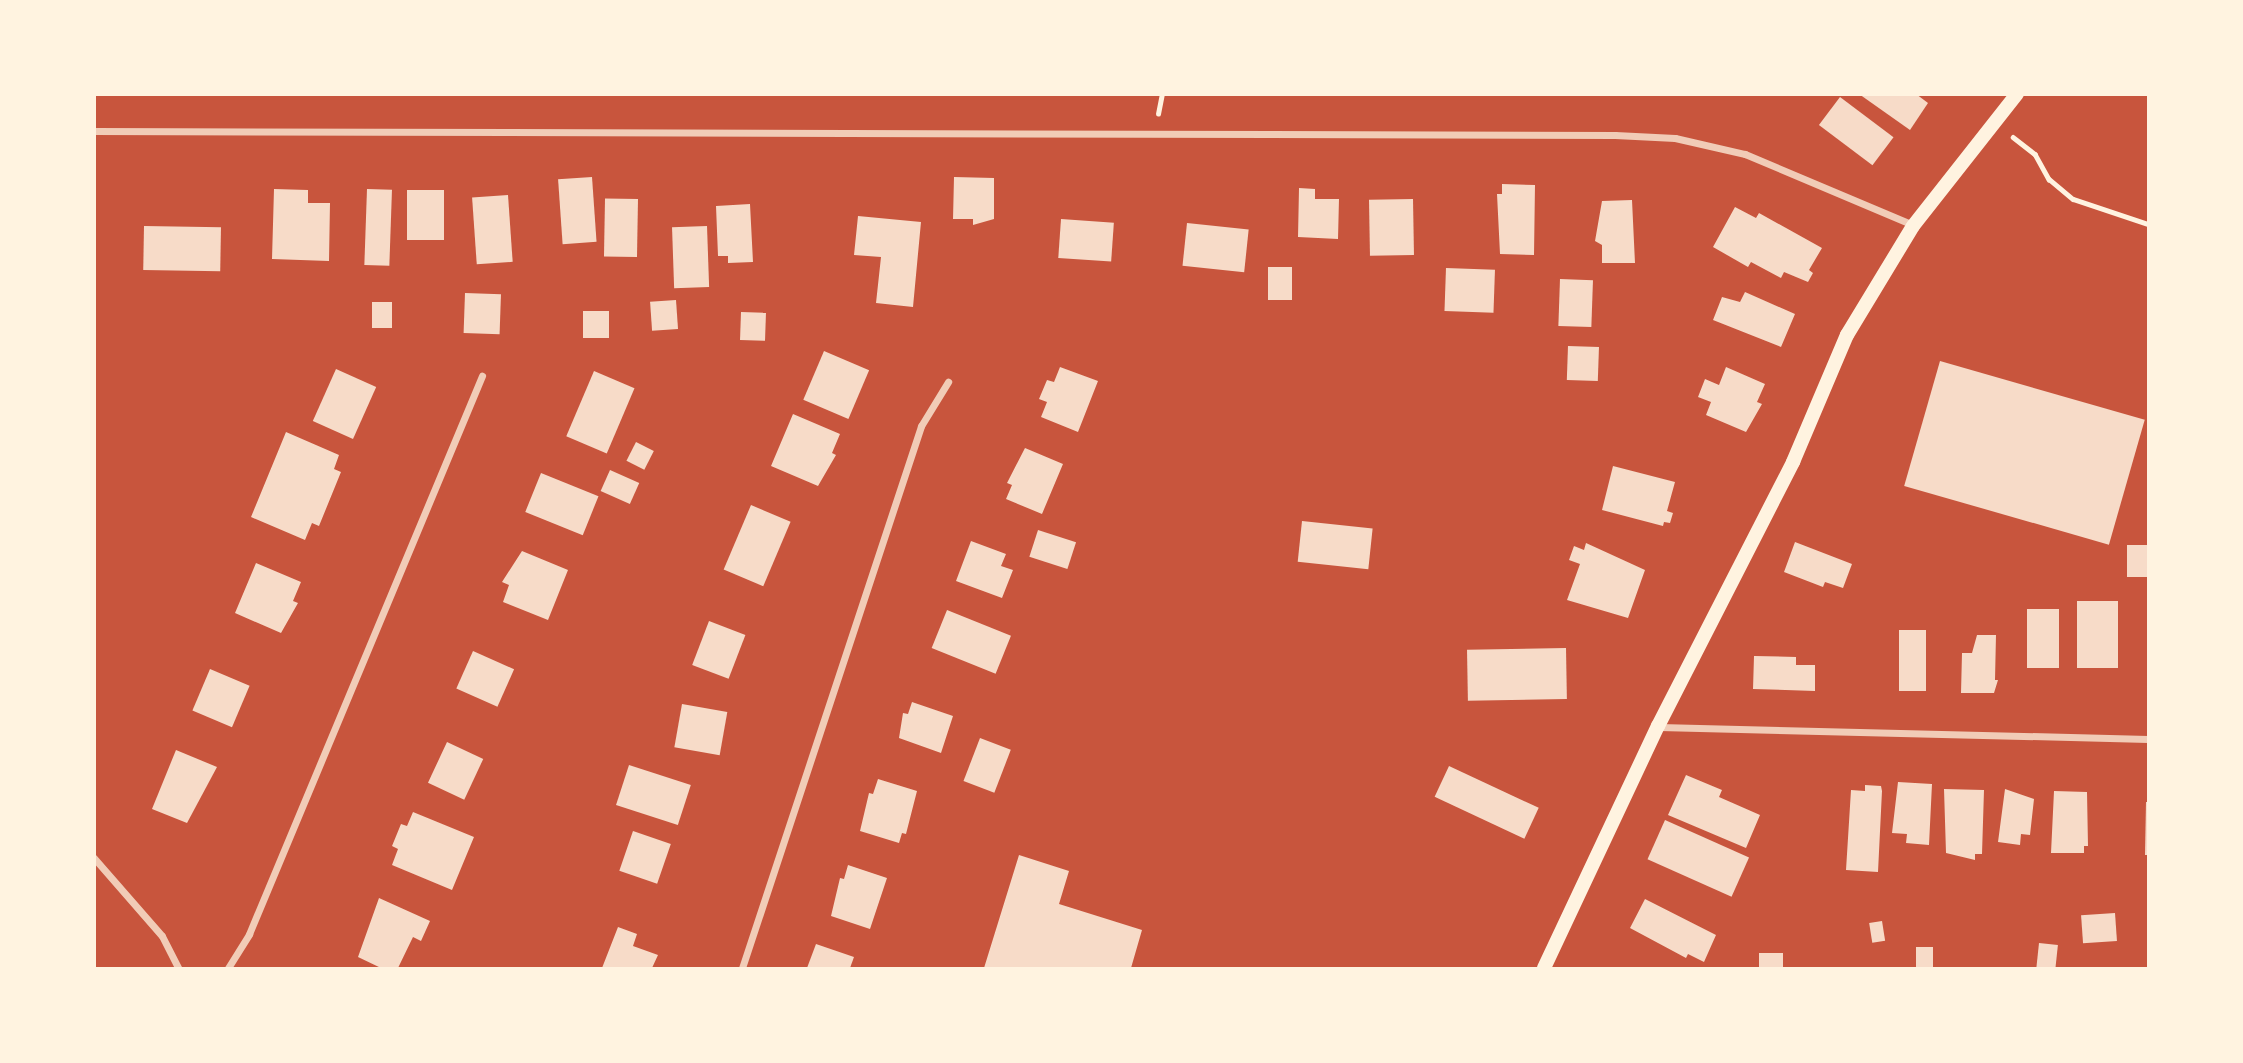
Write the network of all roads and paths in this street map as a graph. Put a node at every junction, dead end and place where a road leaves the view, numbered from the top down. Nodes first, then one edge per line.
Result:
1 (2017, 94) edge
2 (1995, 123) junction
3 (94, 131) edge
4 (2148, 224) edge
5 (1913, 226) junction
6 (482, 376) dead end
7 (948, 382) dead end
8 (1658, 726) junction
9 (2148, 739) edge
10 (94, 858) edge
11 (178, 968) edge
12 (228, 968) edge
13 (742, 968) edge
14 (1544, 968) edge

1 - 2 main road
2 - 4 path
2 - 5 main road
3 - 5 street
5 - 8 main road
6 - 12 street
7 - 13 street
8 - 9 street
8 - 14 main road
10 - 11 street

